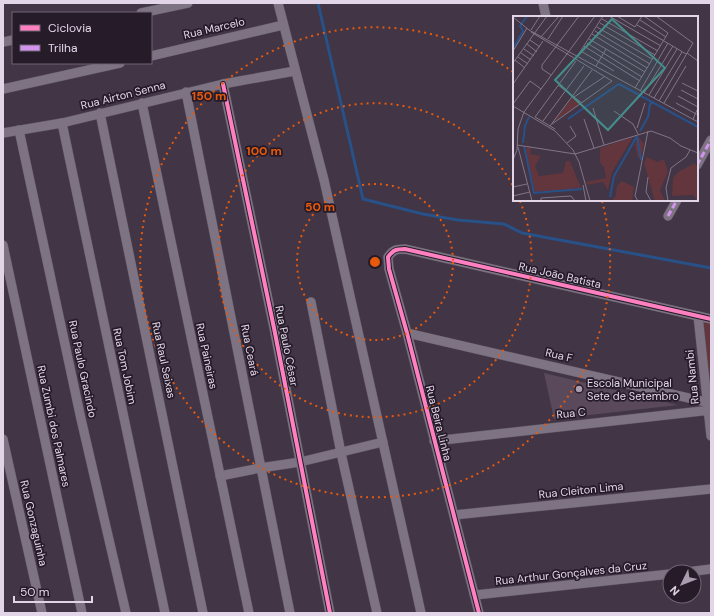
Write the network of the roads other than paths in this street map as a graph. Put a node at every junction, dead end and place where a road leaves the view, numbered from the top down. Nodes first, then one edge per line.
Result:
1 (188, 3) edge
2 (278, 3) edge
3 (543, 3) edge
4 (146, 12) edge
5 (546, 16) edge
6 (283, 24) junction
7 (152, 56) edge
8 (116, 64) edge
9 (295, 71) junction
10 (223, 84) junction
11 (3, 89) edge
12 (186, 92) junction
13 (142, 103) junction
14 (100, 113) junction
15 (62, 123) junction
16 (19, 130) junction
17 (3, 134) edge
18 (711, 140) edge
19 (698, 162) edge
20 (676, 201) edge
21 (668, 216) dead end
22 (3, 245) edge
23 (405, 249) joint
24 (312, 302) dead end
25 (698, 316) junction
26 (711, 319) edge
27 (407, 333) junction
28 (708, 408) edge
29 (711, 436) edge
30 (3, 439) edge
31 (434, 441) junction
32 (383, 442) junction
33 (341, 453) junction
34 (300, 462) junction
35 (260, 468) junction
36 (220, 476) junction
37 (711, 489) edge
38 (454, 515) junction
39 (662, 575) edge
40 (475, 595) junction
41 (42, 613) edge
42 (82, 613) edge
43 (126, 613) edge
44 (165, 613) edge
45 (203, 613) edge
46 (249, 613) edge
47 (290, 613) edge
48 (330, 613) edge
49 (377, 613) edge
50 (421, 613) edge
51 (479, 613) edge

1 - 4 street
2 - 6 street
3 - 5 street
6 - 7 street, Rua Marcelo
6 - 9 street
8 - 11 street
9 - 10 street, Rua Airton Senna
9 - 32 street
10 - 12 street, Rua Airton Senna
10 - 34 street, Rua Paulo César
12 - 13 street, Rua Airton Senna
12 - 35 street, Rua Ceará
13 - 14 street, Rua Airton Senna
13 - 36 street, Rua Paineiras
14 - 15 street, Rua Airton Senna
14 - 45 street, Rua Raul Seixas
15 - 16 street, Rua Airton Senna
15 - 44 street, Rua Tom Jobim
16 - 17 street, Rua Airton Senna
16 - 43 street, Rua Paulo Gracindo
18 - 19 street
20 - 21 street
22 - 42 street, Rua Zumbi dos Palmares
23 - 25 street, Rua Joāo Batista
23 - 27 street, Rua Beira Linha
24 - 33 street
25 - 26 street, Rua Joāo Batista
25 - 28 street, Rua Nambi
27 - 28 street, Rua F
27 - 31 street, Rua Beira Linha
28 - 29 street, Rua Nambi
28 - 31 street, Rua C
30 - 41 street, Rua Gonzaguinha
31 - 38 street, Rua Beira Linha
32 - 33 street
32 - 50 street
33 - 34 street
33 - 49 street
34 - 35 street
34 - 48 street, Rua Paulo César
35 - 36 street
35 - 47 street, Rua Ceará
36 - 46 street, Rua Paineiras
37 - 38 street, Rua Cleiton Lima
38 - 40 street, Rua Beira Linha
39 - 40 street, Rua Arthur Gonçalves da Cruz
40 - 51 street, Rua Beira Linha

